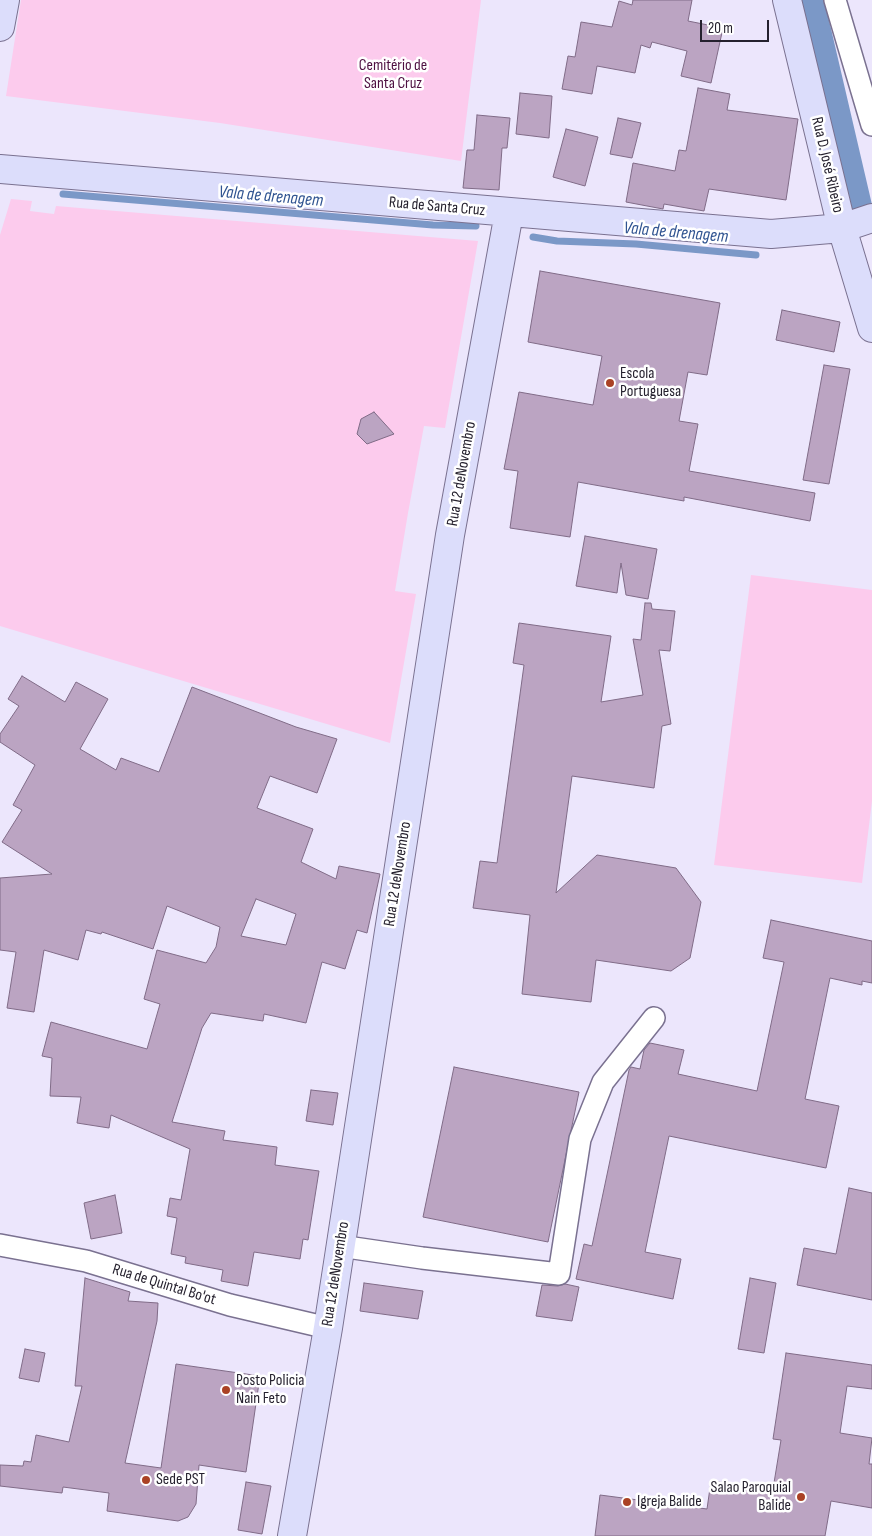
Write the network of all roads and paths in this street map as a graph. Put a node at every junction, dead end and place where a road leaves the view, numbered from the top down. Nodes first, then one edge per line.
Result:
1 (5, 0) edge
2 (787, 0) edge
3 (835, 0) edge
4 (0, 27) edge
5 (872, 125) edge
6 (0, 168) edge
7 (509, 213) junction
8 (872, 218) edge
9 (842, 228) junction
10 (870, 311) edge
11 (654, 1018) dead end
12 (0, 1245) edge
13 (340, 1246) junction
14 (328, 1328) junction
15 (292, 1536) edge

1 - 4 street
2 - 9 street, Rua D. José Ribeiro
3 - 5 street
6 - 7 street, Rua de Santa Cruz
7 - 9 street, Rua de Santa Cruz
7 - 13 street, Rua 12 deNovembro
8 - 9 street, Rua de Santa Cruz
9 - 10 street, Rua D. José Ribeiro
11 - 13 street
12 - 14 street, Rua de Quintal Bo'ot
13 - 14 street, Rua 12 deNovembro
14 - 15 street, Rua 12 deNovembro

